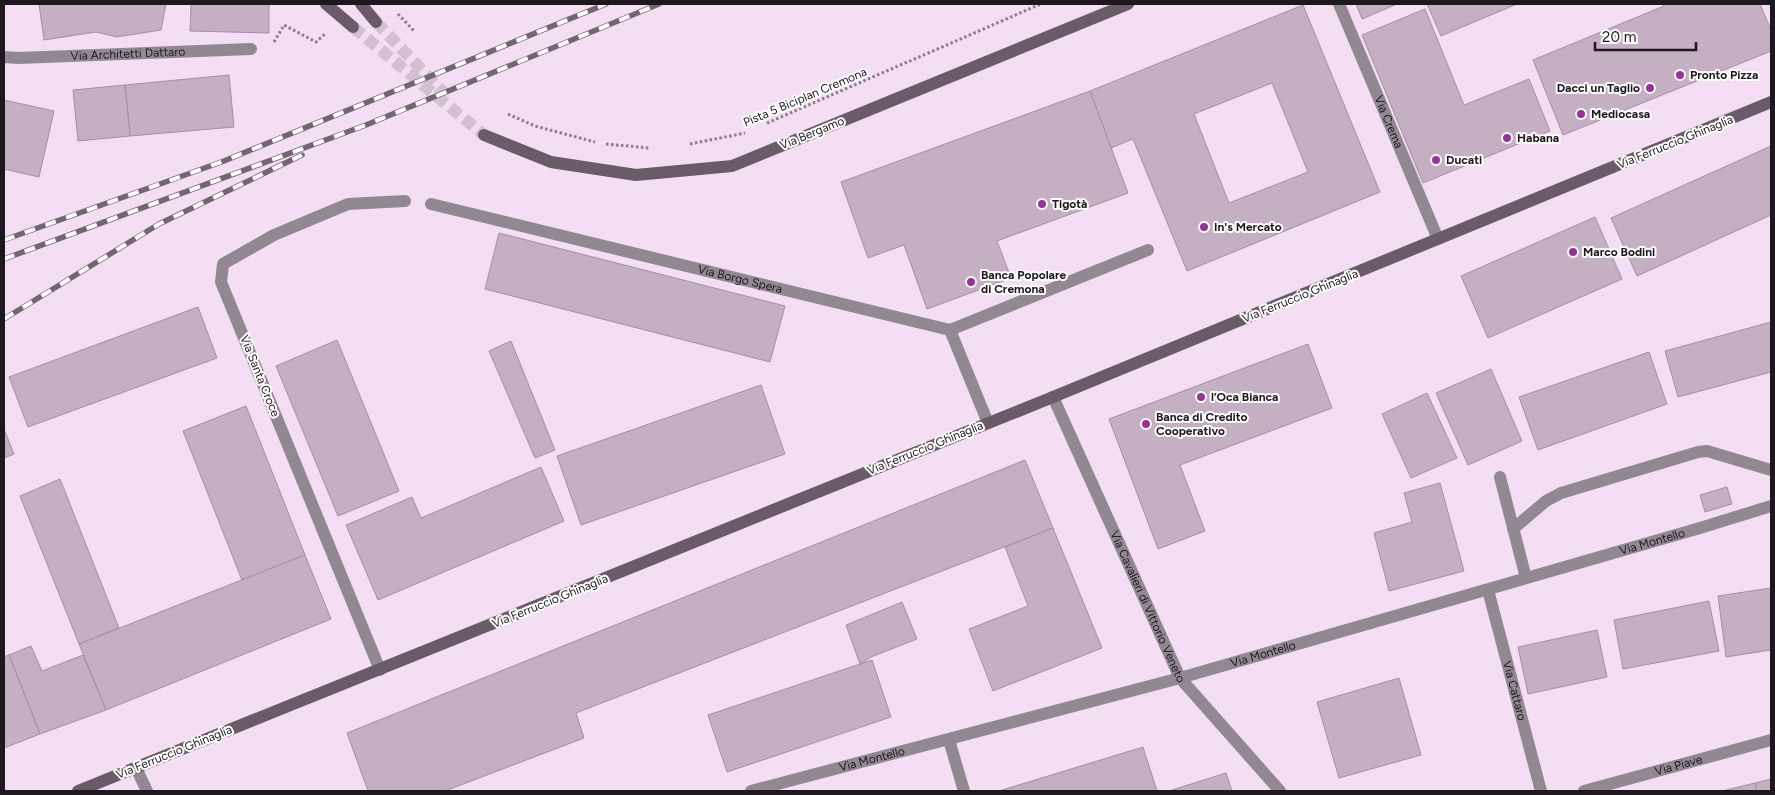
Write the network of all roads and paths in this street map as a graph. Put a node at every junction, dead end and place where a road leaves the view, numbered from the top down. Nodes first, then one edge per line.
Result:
1 (326, 4) edge
2 (361, 4) edge
3 (1041, 4) edge
4 (1128, 4) edge
5 (1339, 4) edge
6 (395, 11) dead end
7 (376, 22) tunnel mouth
8 (353, 26) tunnel mouth
9 (329, 30) dead end
10 (415, 32) dead end
11 (251, 49) dead end
12 (270, 49) dead end
13 (4, 57) edge
14 (1771, 102) edge
15 (508, 114) dead end
16 (762, 125) dead end
17 (754, 129) dead end
18 (484, 135) tunnel mouth
19 (596, 143) dead end
20 (606, 144) dead end
21 (681, 146) dead end
22 (653, 148) dead end
23 (405, 201) dead end
24 (431, 204) dead end
25 (1438, 239) junction
26 (1148, 250) dead end
27 (950, 330) junction
28 (1053, 397) junction
29 (988, 423) junction
30 (1771, 470) edge
31 (1500, 477) dead end
32 (1771, 506) edge
33 (1513, 529) junction
34 (1526, 578) junction
35 (1488, 590) junction
36 (380, 670) junction
37 (1180, 678) junction
38 (950, 740) junction
39 (1771, 740) edge
40 (136, 768) junction
41 (78, 791) edge
42 (147, 791) edge
43 (751, 791) edge
44 (964, 791) edge
45 (1280, 791) edge
46 (1541, 791) edge
47 (1584, 791) edge

1 - 8 main road
2 - 7 main road
3 - 16 path, Pista 5 Biciplan Cremona
4 - 18 main road, Via Bergamo
5 - 25 street, Via Crema
6 - 10 path
9 - 12 path
11 - 13 street, Via Architetti Dattaro
14 - 25 main road, Via Ferruccio Ghinaglia
15 - 19 path
17 - 21 path, Pista 5 Biciplan Cremona
20 - 22 path
23 - 36 street, Via Santa Croce
24 - 27 street, Via Borgo Spera
25 - 28 main road, Via Ferruccio Ghinaglia
26 - 27 street
27 - 29 street
28 - 29 main road, Via Ferruccio Ghinaglia
28 - 37 street, Via Cavalieri di Vittorio Veneto
29 - 36 main road, Via Ferruccio Ghinaglia
30 - 33 street
31 - 33 street
32 - 34 street, Via Montello
33 - 34 street
34 - 35 street, Via Montello
35 - 37 street, Via Montello
35 - 46 street, Via Cattaro
36 - 40 main road, Via Ferruccio Ghinaglia
37 - 38 street, Via Montello
37 - 45 street, Via Cavalieri di Vittorio Veneto
38 - 43 street, Via Montello
38 - 44 street
39 - 47 street, Via Piave
40 - 41 main road, Via Ferruccio Ghinaglia
40 - 42 street

